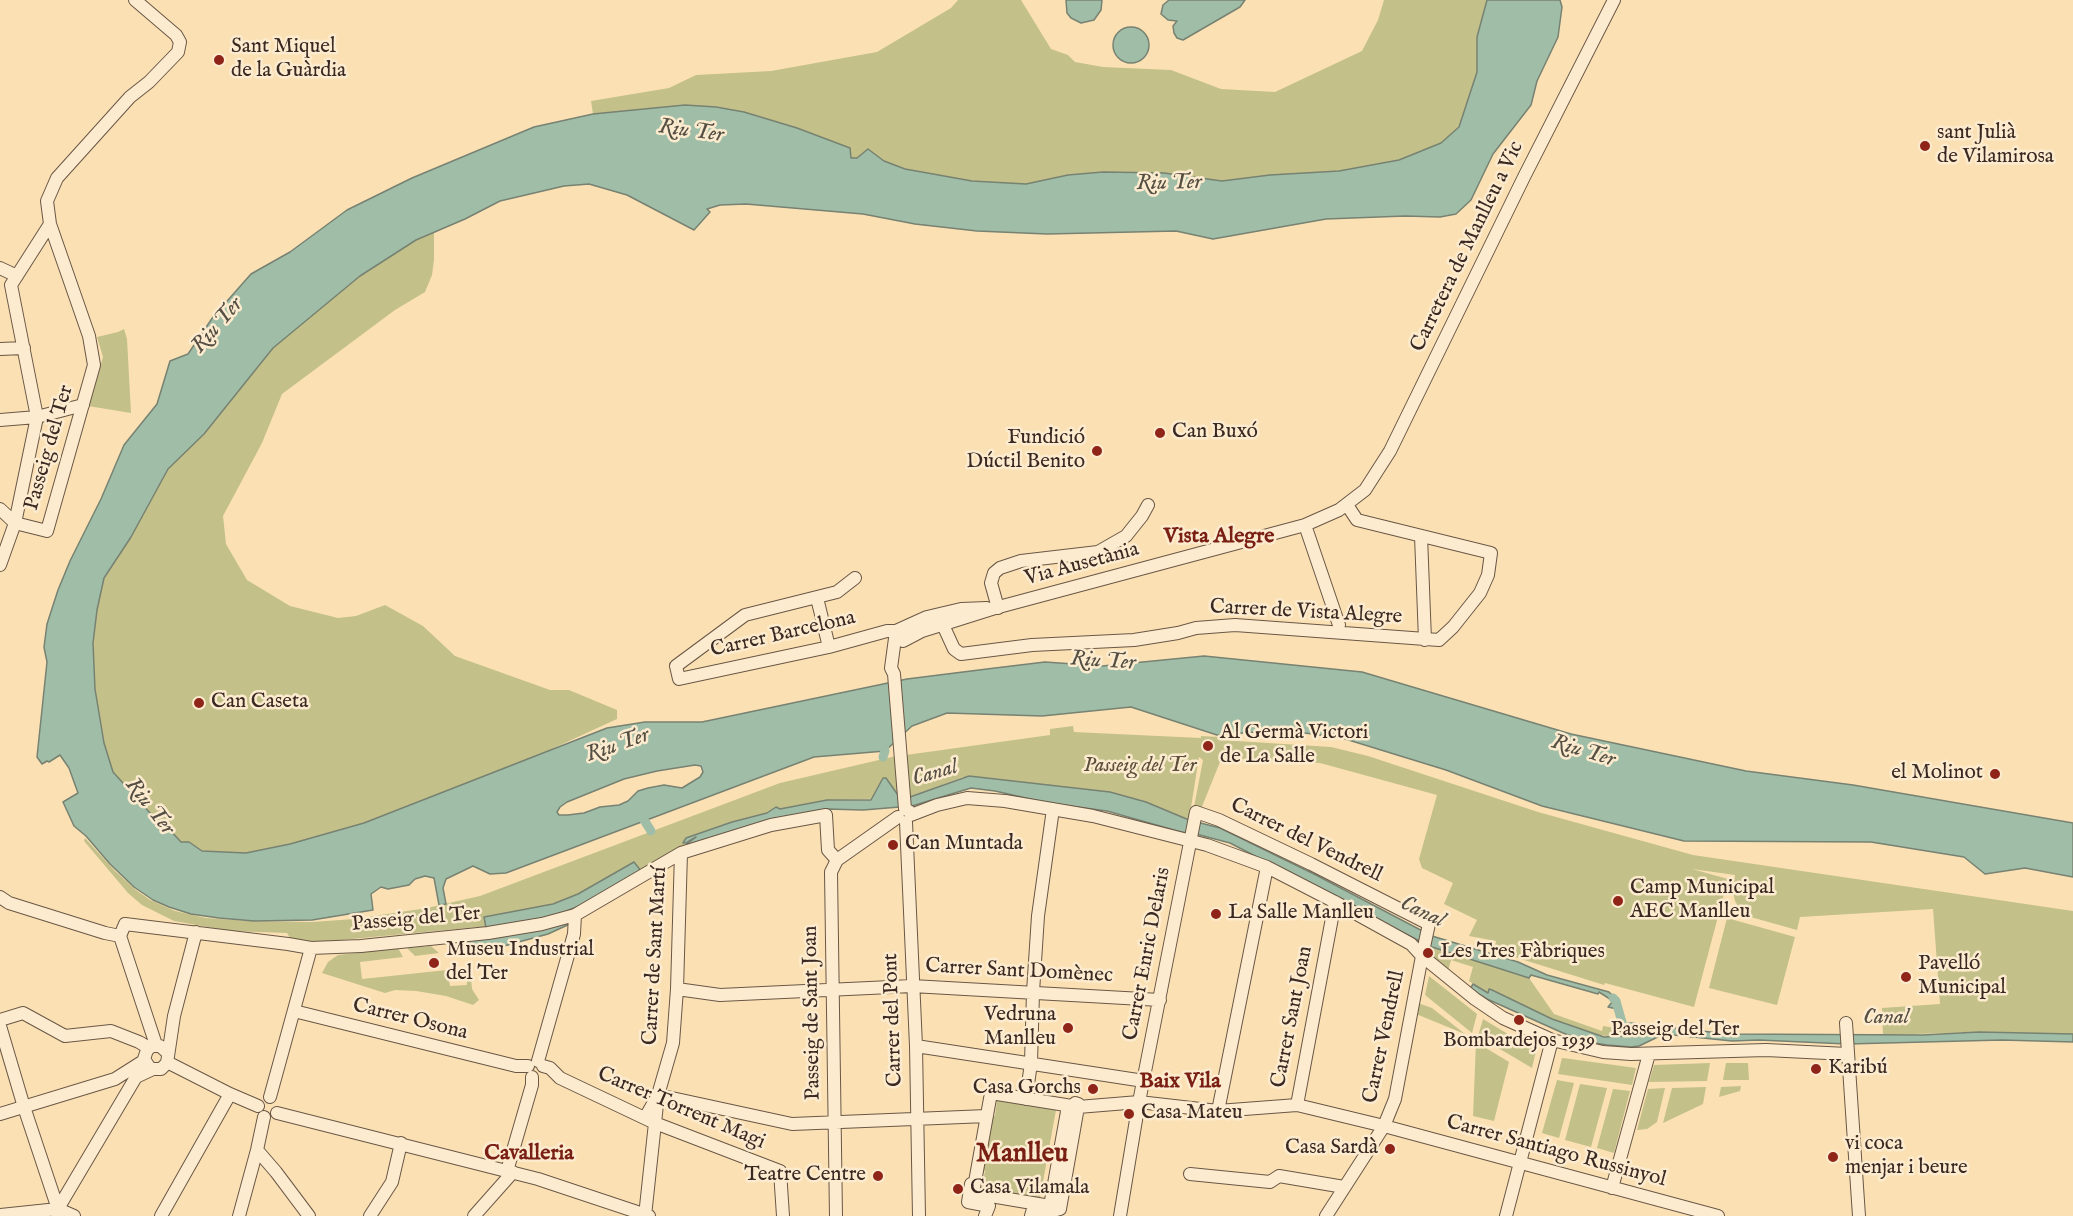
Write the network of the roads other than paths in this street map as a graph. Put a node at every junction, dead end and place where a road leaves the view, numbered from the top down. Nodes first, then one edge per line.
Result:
1 (135, 0) edge
2 (1614, 0) edge
3 (50, 224) junction
4 (0, 268) edge
5 (9, 282) edge
6 (24, 348) junction
7 (0, 349) edge
8 (83, 405) junction
9 (37, 417) junction
10 (0, 420) edge
11 (1148, 505) dead end
12 (1347, 505) junction
13 (0, 509) edge
14 (15, 523) junction
15 (1305, 525) junction
16 (1421, 536) junction
17 (0, 566) edge
18 (855, 578) dead end
19 (817, 598) junction
20 (997, 608) junction
21 (944, 625) junction
22 (1339, 625) dead end
23 (901, 635) junction
24 (1425, 640) junction
25 (829, 646) junction
26 (1053, 809) junction
27 (905, 814) junction
28 (1192, 832) junction
29 (681, 853) junction
30 (837, 860) junction
31 (1267, 867) junction
32 (0, 897) edge
33 (1335, 902) junction
34 (575, 915) junction
35 (196, 932) junction
36 (120, 936) junction
37 (311, 948) junction
38 (1422, 956) junction
39 (912, 986) junction
40 (677, 989) junction
41 (831, 991) junction
42 (1033, 992) junction
43 (1160, 1000) junction
44 (294, 1011) junction
45 (0, 1020) edge
46 (1846, 1023) dead end
47 (0, 1026) edge
48 (1552, 1040) junction
49 (916, 1046) junction
50 (153, 1047) junction
51 (1847, 1049) junction
52 (1649, 1054) junction
53 (167, 1057) junction
54 (1031, 1063) junction
55 (149, 1065) junction
56 (532, 1069) junction
57 (115, 1079) junction
58 (1144, 1081) junction
59 (230, 1094) junction
60 (658, 1095) junction
61 (124, 1096) junction
62 (270, 1097) junction
63 (1026, 1097) junction
64 (1139, 1102) junction
65 (1297, 1105) junction
66 (1073, 1106) junction
67 (24, 1107) junction
68 (1218, 1111) junction
69 (261, 1112) junction
70 (277, 1113) junction
71 (0, 1114) edge
72 (985, 1116) junction
73 (917, 1119) junction
74 (650, 1121) junction
75 (834, 1122) junction
76 (1384, 1126) junction
77 (401, 1143) junction
78 (257, 1150) junction
79 (1521, 1163) junction
80 (510, 1172) junction
81 (1190, 1174) dead end
82 (1344, 1187) junction
83 (1612, 1188) junction
84 (1031, 1203) junction
85 (1053, 1211) edge
86 (56, 1213) edge
87 (0, 1215) edge
88 (74, 1216) edge
89 (161, 1216) edge
90 (239, 1216) edge
91 (309, 1216) edge
92 (370, 1216) edge
93 (474, 1216) edge
94 (646, 1216) edge
95 (783, 1216) edge
96 (836, 1216) edge
97 (919, 1216) edge
98 (985, 1216) edge
99 (1029, 1216) edge
100 (1120, 1216) edge
101 (1326, 1216) edge
102 (1506, 1216) edge
103 (1718, 1216) edge
104 (1859, 1216) edge

1 - 3 street
2 - 12 street, Carretera de Manlleu a Vic
3 - 5 street
3 - 8 street, Passeig del Ter
4 - 5 street
5 - 6 street
6 - 7 street
6 - 9 street
8 - 9 street
8 - 14 street, Passeig del Ter
9 - 10 street
9 - 14 street
11 - 20 street
12 - 15 street, Via Ausetània
12 - 16 street
13 - 14 street
14 - 17 street, Passeig del Ter
15 - 20 street, Via Ausetània
15 - 22 street
16 - 24 street
16 - 24 street, Carrer de Vista Alegre
18 - 19 street
19 - 25 street
19 - 25 street, Carrer Barcelona
20 - 21 street, Via Ausetània
20 - 23 street, Via Ausetània
21 - 23 street, Via Ausetània
21 - 24 street, Carrer de Vista Alegre
23 - 25 street, Carrer Barcelona
23 - 27 street, Carrer del Pont
26 - 27 street, Passeig del Ter
26 - 28 street, Passeig del Ter
26 - 42 street
27 - 30 street, Passeig del Ter
27 - 39 street, Carrer del Pont
28 - 31 street, Passeig del Ter
28 - 38 street, Carrer del Vendrell
28 - 43 street, Carrer Enric Delaris
29 - 30 street, Passeig del Ter
29 - 34 street, Passeig del Ter
29 - 40 street, Carrer de Sant Martí
30 - 41 street, Passeig de Sant Joan
31 - 33 street, Passeig del Ter
31 - 68 street
32 - 36 street
33 - 38 street, Passeig del Ter
33 - 65 street, Carrer Sant Joan
34 - 37 street, Passeig del Ter
34 - 56 street
35 - 36 street, Passeig del Ter
35 - 37 street, Passeig del Ter
35 - 53 street
36 - 50 street
37 - 44 street
38 - 48 street, Passeig del Ter
38 - 76 street, Carrer Vendrell
39 - 41 street, Carrer Sant Domènec
39 - 42 street, Carrer Sant Domènec
39 - 49 street, Carrer del Pont
40 - 41 street, Carrer Sant Domènec
40 - 60 street, Carrer de Sant Martí
41 - 75 street, Passeig de Sant Joan
42 - 43 street, Carrer Sant Domènec
42 - 54 street
43 - 58 street, Carrer Enric Delaris
44 - 56 street, Carrer Osona
44 - 62 street
45 - 50 street
46 - 51 street
47 - 67 street
48 - 52 street, Passeig del Ter
48 - 79 street
49 - 54 street
49 - 73 street, Carrer del Pont
50 - 53 street
50 - 55 street
51 - 52 street, Passeig del Ter
51 - 104 street
52 - 83 street
53 - 55 street
53 - 59 street
54 - 58 street
54 - 63 street
55 - 57 street
55 - 61 street
56 - 74 street, Carrer Torrent Magi
56 - 80 street
57 - 61 street
57 - 67 street
58 - 64 street, Carrer Enric Delaris
59 - 69 street
59 - 89 street
60 - 74 street, Carrer de Sant Martí
60 - 75 street
61 - 86 street
62 - 69 street
62 - 70 street
63 - 66 street
63 - 72 street
64 - 66 street, Carrer Santiago Russinyol
64 - 68 street, Carrer Santiago Russinyol
64 - 100 street, Carrer Enric Delaris
65 - 68 street, Carrer Santiago Russinyol
65 - 76 street, Carrer Santiago Russinyol
66 - 85 street
67 - 71 street
67 - 86 street
69 - 70 street
69 - 78 street
70 - 77 street
72 - 73 street
72 - 84 street
72 - 98 street
73 - 75 street
73 - 97 street, Carrer del Pont
74 - 94 street, Carrer de Sant Martí
74 - 95 street, Carrer Torrent Magi
75 - 96 street, Passeig de Sant Joan
76 - 79 street, Carrer Santiago Russinyol
76 - 82 street
77 - 80 street
77 - 92 street
78 - 90 street
78 - 91 street
79 - 83 street, Carrer Santiago Russinyol
79 - 102 street
80 - 93 street
80 - 94 street
81 - 82 street
82 - 101 street
83 - 103 street, Carrer Santiago Russinyol
84 - 85 street
84 - 99 street
85 - 99 street
86 - 87 street
86 - 88 street

